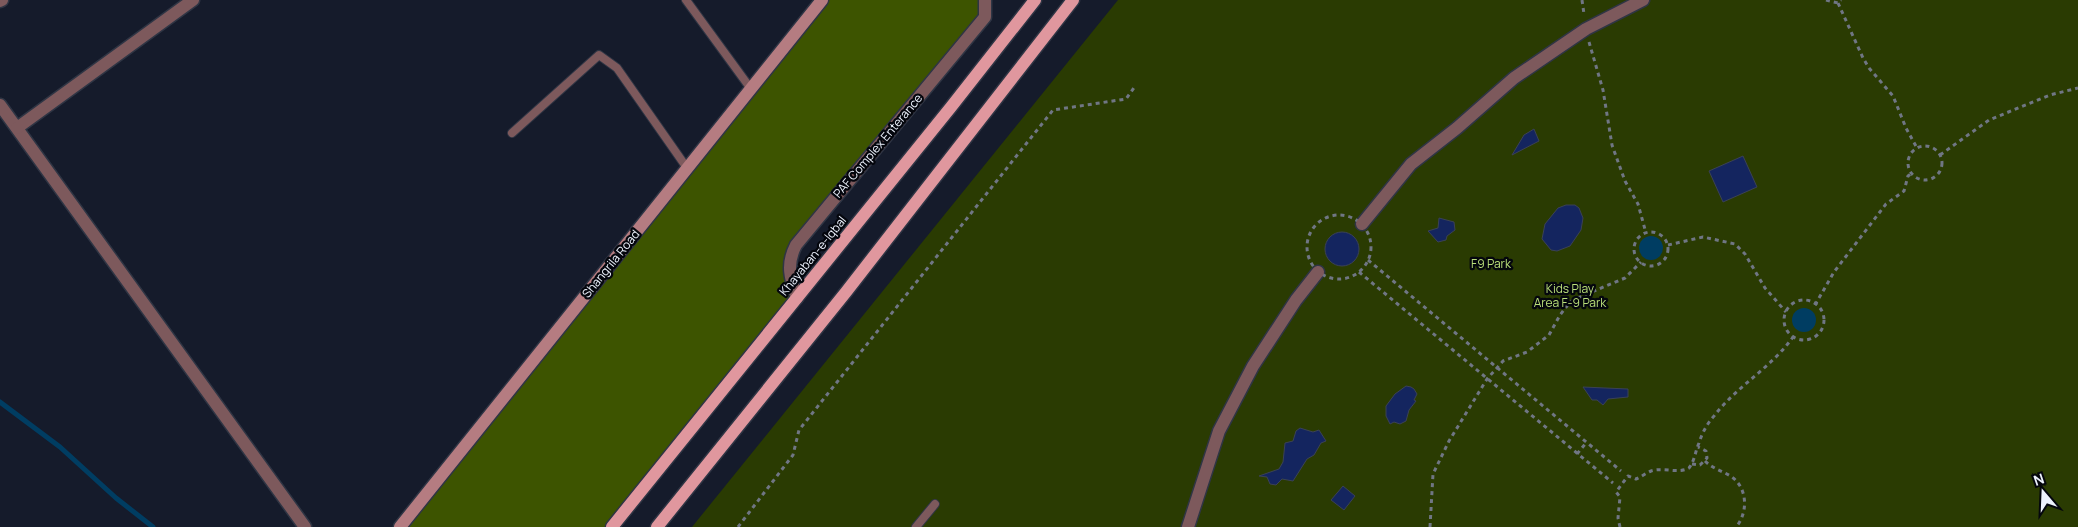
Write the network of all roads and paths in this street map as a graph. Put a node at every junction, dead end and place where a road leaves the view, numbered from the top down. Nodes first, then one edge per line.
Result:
1 (193, 0) edge
2 (686, 0) edge
3 (822, 0) edge
4 (984, 0) edge
5 (1035, 0) edge
6 (1073, 0) edge
7 (1644, 0) edge
8 (1826, 0) edge
9 (1840, 1) edge
10 (1586, 29) junction
11 (1136, 85) dead end
12 (2078, 88) edge
13 (751, 89) junction
14 (0, 105) edge
15 (17, 128) junction
16 (512, 133) dead end
17 (1917, 148) junction
18 (1940, 154) junction
19 (687, 168) junction
20 (1912, 173) junction
21 (1362, 224) junction
22 (1646, 233) junction
23 (1668, 245) junction
24 (1368, 260) junction
25 (1641, 262) junction
26 (1318, 272) junction
27 (1359, 272) junction
28 (797, 298) junction
29 (1816, 305) junction
30 (1786, 312) junction
31 (1793, 337) junction
32 (1497, 367) junction
33 (1487, 379) junction
34 (1586, 442) junction
35 (1697, 447) junction
36 (1577, 454) junction
37 (1705, 461) junction
38 (1692, 464) junction
39 (1621, 471) dead end
40 (1613, 484) dead end
41 (935, 504) dead end
42 (305, 527) edge
43 (400, 527) edge
44 (612, 527) edge
45 (657, 527) edge
46 (738, 527) edge
47 (916, 527) edge
48 (1188, 527) edge
49 (1430, 527) edge
50 (1620, 527) edge
51 (1736, 527) edge

1 - 15 street
2 - 13 lane
3 - 13 street, Shangrila Road
4 - 28 street, PAF Complex Enterance
5 - 28 main road, Khayaban-e-Iqbal
6 - 45 main road
7 - 10 street
8 - 9 path
9 - 17 path
10 - 21 street
10 - 22 path
11 - 46 path
12 - 18 path
13 - 19 street, Shangrila Road
14 - 15 street
15 - 42 street
16 - 19 lane
17 - 18 path
17 - 20 path
18 - 20 path
19 - 43 street, Shangrila Road
20 - 29 path
21 - 24 path
21 - 26 path
22 - 23 path
22 - 25 path
23 - 25 path
23 - 30 path
24 - 27 path
24 - 32 path
25 - 32 path
26 - 27 path
26 - 48 street
27 - 33 path
28 - 44 main road, Khayaban-e-Iqbal
29 - 30 path
29 - 31 path
30 - 31 path
31 - 35 path
32 - 33 path
32 - 34 path
33 - 36 path
33 - 49 path
34 - 36 path
34 - 39 path
35 - 37 path
35 - 38 path
36 - 40 path
37 - 38 path
37 - 51 path
38 - 50 path
41 - 47 lane

